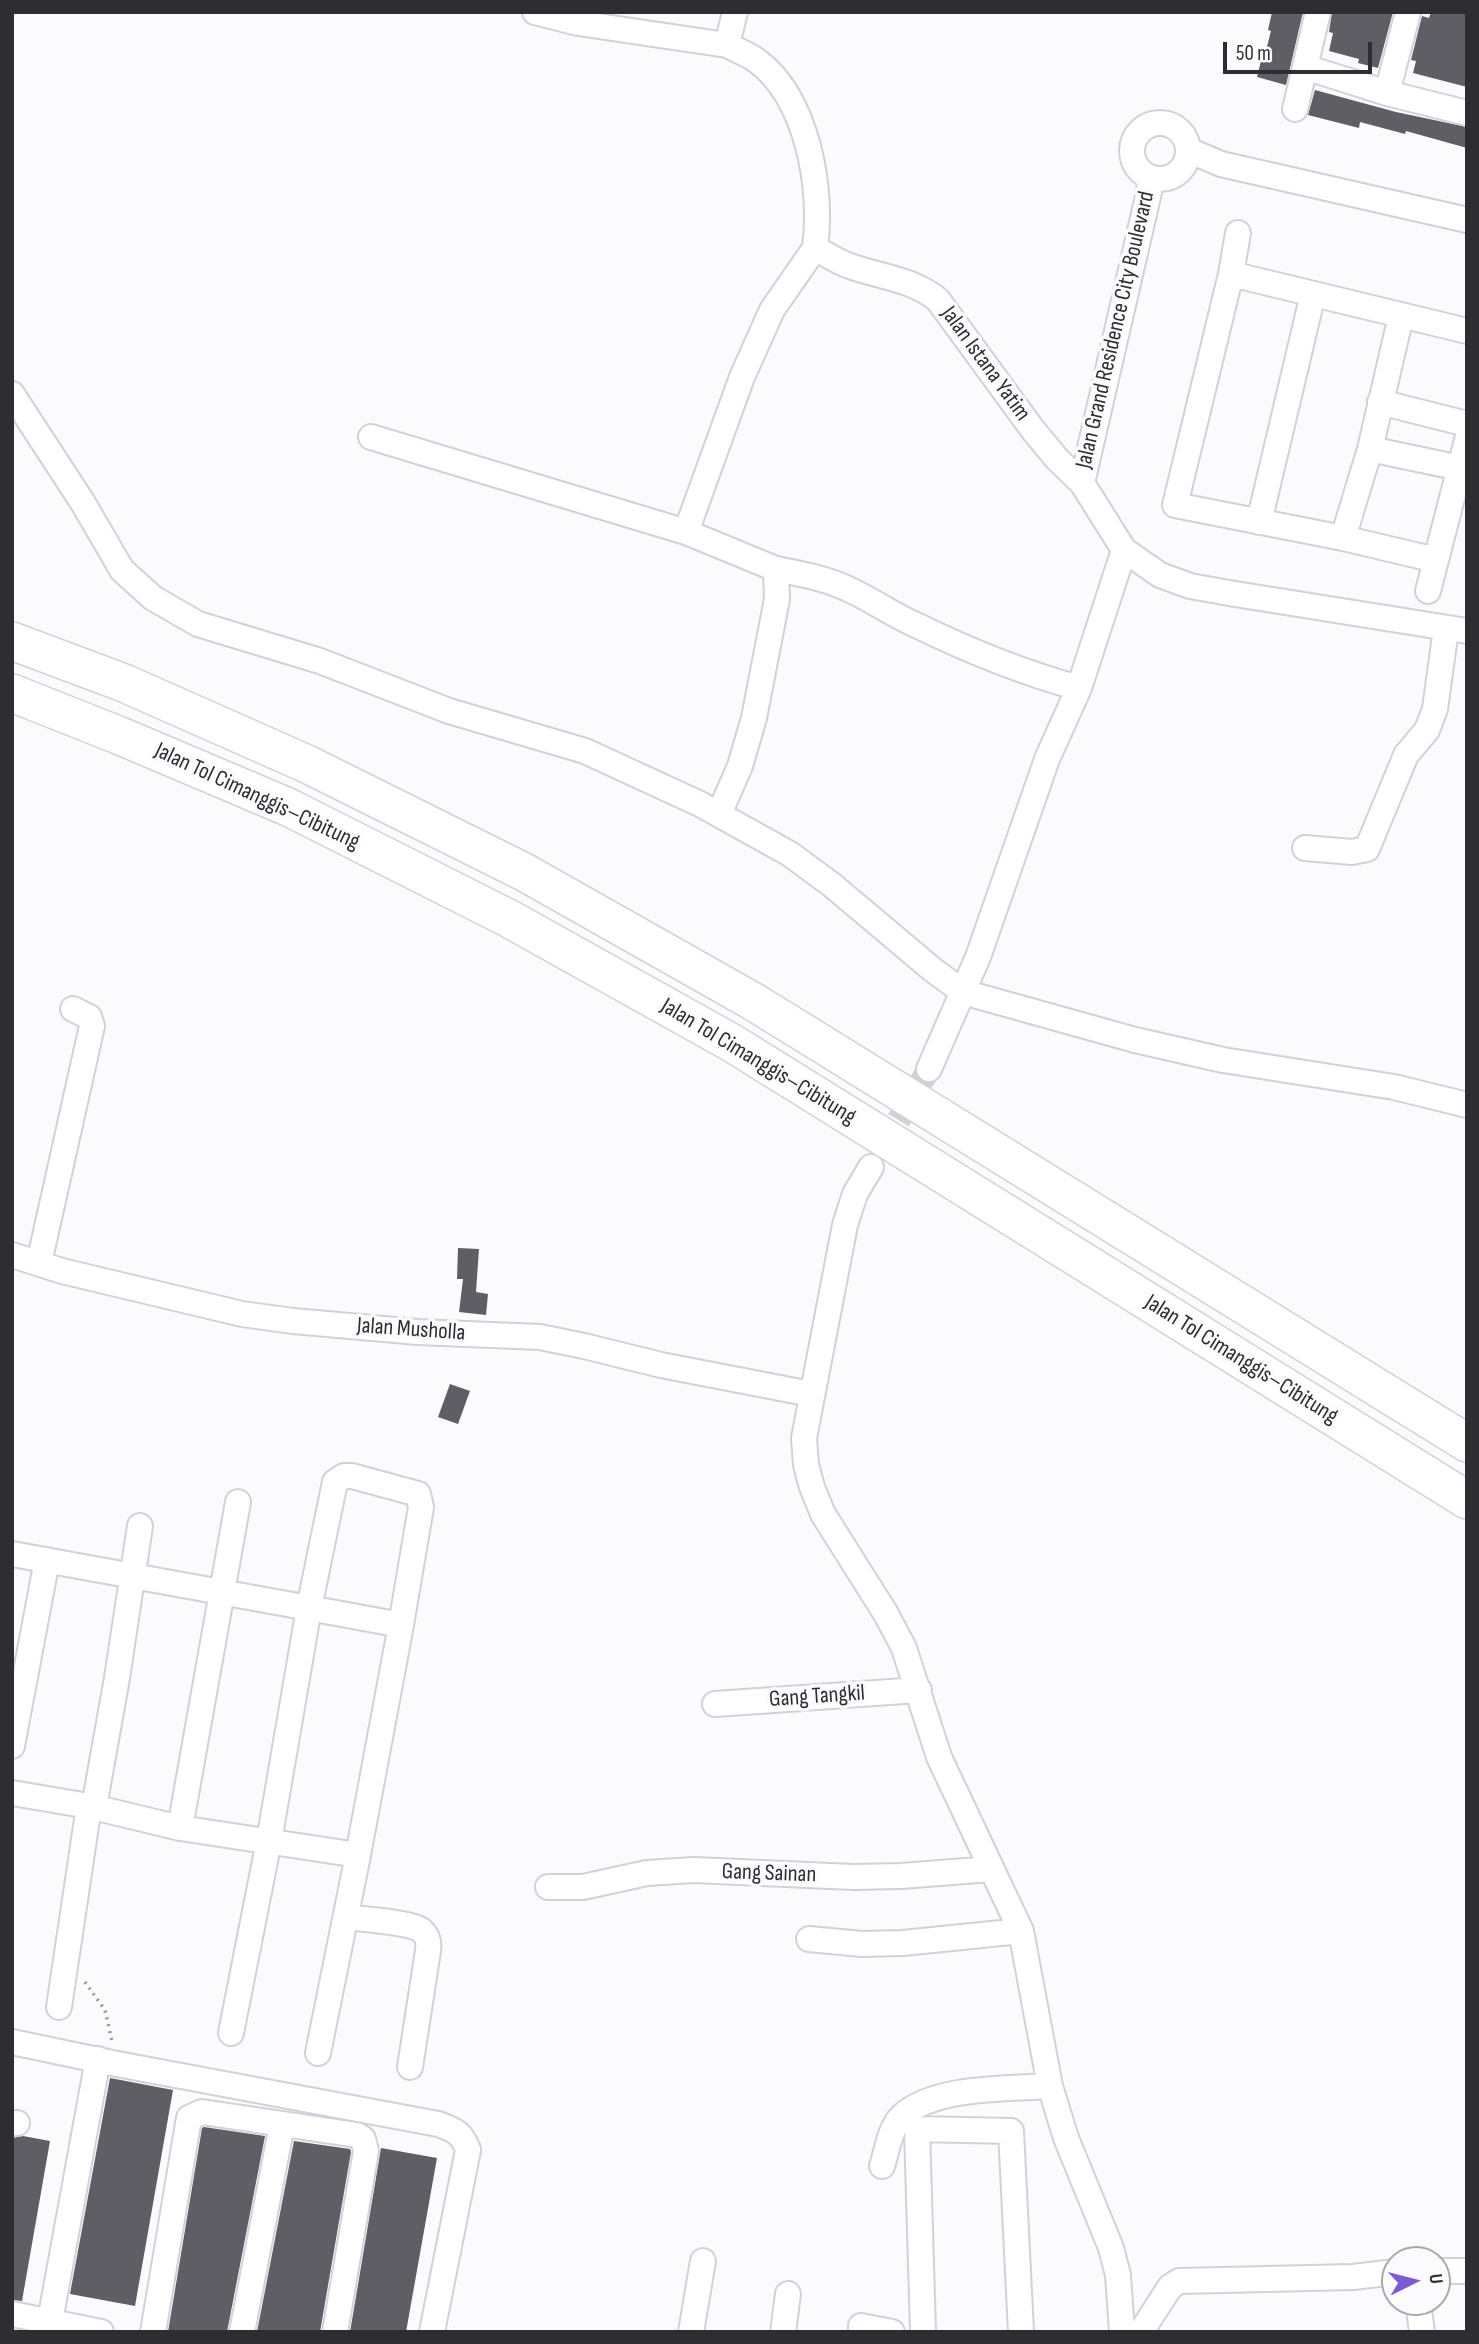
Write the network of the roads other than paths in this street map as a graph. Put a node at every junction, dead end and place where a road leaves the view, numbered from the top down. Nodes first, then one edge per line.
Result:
1 (535, 12) edge
2 (735, 12) edge
3 (1318, 12) edge
4 (1408, 12) edge
5 (727, 45) junction
6 (1305, 67) junction
7 (1387, 93) junction
8 (1295, 108) dead end
9 (1467, 113) edge
10 (1188, 150) junction
11 (1150, 177) junction
12 (1467, 220) edge
13 (1238, 233) dead end
14 (815, 248) junction
15 (1231, 274) junction
16 (1312, 294) junction
17 (1401, 316) junction
18 (1467, 331) edge
19 (12, 394) edge
20 (1380, 402) junction
21 (1467, 424) edge
22 (371, 437) dead end
23 (1467, 439) edge
24 (1370, 449) junction
25 (1460, 468) junction
26 (1082, 484) junction
27 (1259, 522) junction
28 (686, 532) junction
29 (1343, 538) junction
30 (1124, 550) junction
31 (1436, 560) junction
32 (776, 569) junction
33 (1428, 591) dead end
34 (1456, 630) edge
35 (12, 641) edge
36 (1079, 688) junction
37 (12, 693) edge
38 (719, 814) junction
39 (1305, 848) dead end
40 (963, 992) junction
41 (73, 1009) dead end
42 (929, 1069) tunnel mouth
43 (1467, 1105) edge
44 (871, 1167) tunnel mouth
45 (12, 1255) edge
46 (39, 1263) junction
47 (811, 1394) junction
48 (1467, 1443) edge
49 (1467, 1500) edge
50 (238, 1502) dead end
51 (140, 1526) dead end
52 (12, 1554) edge
53 (47, 1560) junction
54 (134, 1576) junction
55 (221, 1591) junction
56 (309, 1608) junction
57 (401, 1625) junction
58 (919, 1690) junction
59 (715, 1703) dead end
60 (12, 1746) edge
61 (12, 1793) edge
62 (92, 1806) junction
63 (180, 1828) junction
64 (269, 1841) junction
65 (358, 1856) junction
66 (991, 1869) junction
67 (548, 1887) dead end
68 (346, 1917) junction
69 (1021, 1931) junction
70 (809, 1939) dead end
71 (59, 2007) dead end
72 (231, 2033) dead end
73 (12, 2042) edge
74 (318, 2053) dead end
75 (108, 2061) junction
76 (410, 2067) dead end
77 (1050, 2086) junction
78 (282, 2125) junction
79 (882, 2166) dead end
80 (703, 2261) dead end
81 (1381, 2274) edge
82 (788, 2294) dead end
83 (12, 2314) edge
84 (50, 2321) junction
85 (101, 2332) edge
86 (153, 2332) edge
87 (242, 2332) edge
88 (335, 2332) edge
89 (432, 2332) edge
90 (691, 2332) edge
91 (783, 2332) edge
92 (861, 2332) edge
93 (892, 2332) edge
94 (923, 2332) edge
95 (1021, 2332) edge
96 (1122, 2332) edge
97 (1141, 2332) edge

1 - 5 street
2 - 5 street
3 - 6 street
4 - 7 street
5 - 14 street
6 - 7 street
6 - 8 street
7 - 9 street
10 - 11 street, Jalan Grand Residence City Boulevard
10 - 11 street, Jalan Grand Residence City Boulevard
10 - 12 street, Jalan Grand Residence City Boulevard
11 - 26 street, Jalan Grand Residence City Boulevard
13 - 15 street
14 - 26 street, Jalan Istana Yatim
14 - 28 street
15 - 16 street
15 - 27 street
16 - 17 street
16 - 27 street
17 - 18 street
17 - 20 street
19 - 38 street
20 - 21 street
20 - 24 street
22 - 28 street
23 - 25 street
24 - 25 street
24 - 29 street
25 - 31 street
26 - 30 street, Jalan Istana Yatim
27 - 29 street
28 - 32 street
29 - 31 street
30 - 34 street
30 - 36 street
31 - 33 street
32 - 36 street
32 - 38 street
34 - 39 street
35 - 48 highway, Jalan Tol Cimanggis–Cibitung
36 - 40 street
37 - 49 highway, Jalan Tol Cimanggis–Cibitung
38 - 40 street
40 - 42 street
40 - 43 street
41 - 46 street
44 - 47 street
45 - 46 street, Jalan Musholla
46 - 47 street, Jalan Musholla
47 - 58 street
50 - 55 street
51 - 54 street
52 - 53 street
53 - 54 street
53 - 60 street
54 - 55 street
54 - 62 street
55 - 56 street
55 - 63 street
56 - 57 street
56 - 57 street
56 - 64 street
57 - 65 street
58 - 59 street, Gang Tangkil
58 - 66 street
61 - 62 street
62 - 63 street
62 - 71 street
63 - 64 street
64 - 65 street
64 - 72 street
65 - 68 street
66 - 67 street, Gang Sainan
66 - 69 street
68 - 74 street
68 - 76 street
69 - 70 street
69 - 77 street
73 - 75 street
75 - 84 street
75 - 89 street
77 - 79 street
77 - 96 street
78 - 86 street
78 - 87 street
78 - 88 street
80 - 90 street
81 - 97 street
82 - 91 street
83 - 84 street
84 - 85 street
92 - 93 street
94 - 95 street

